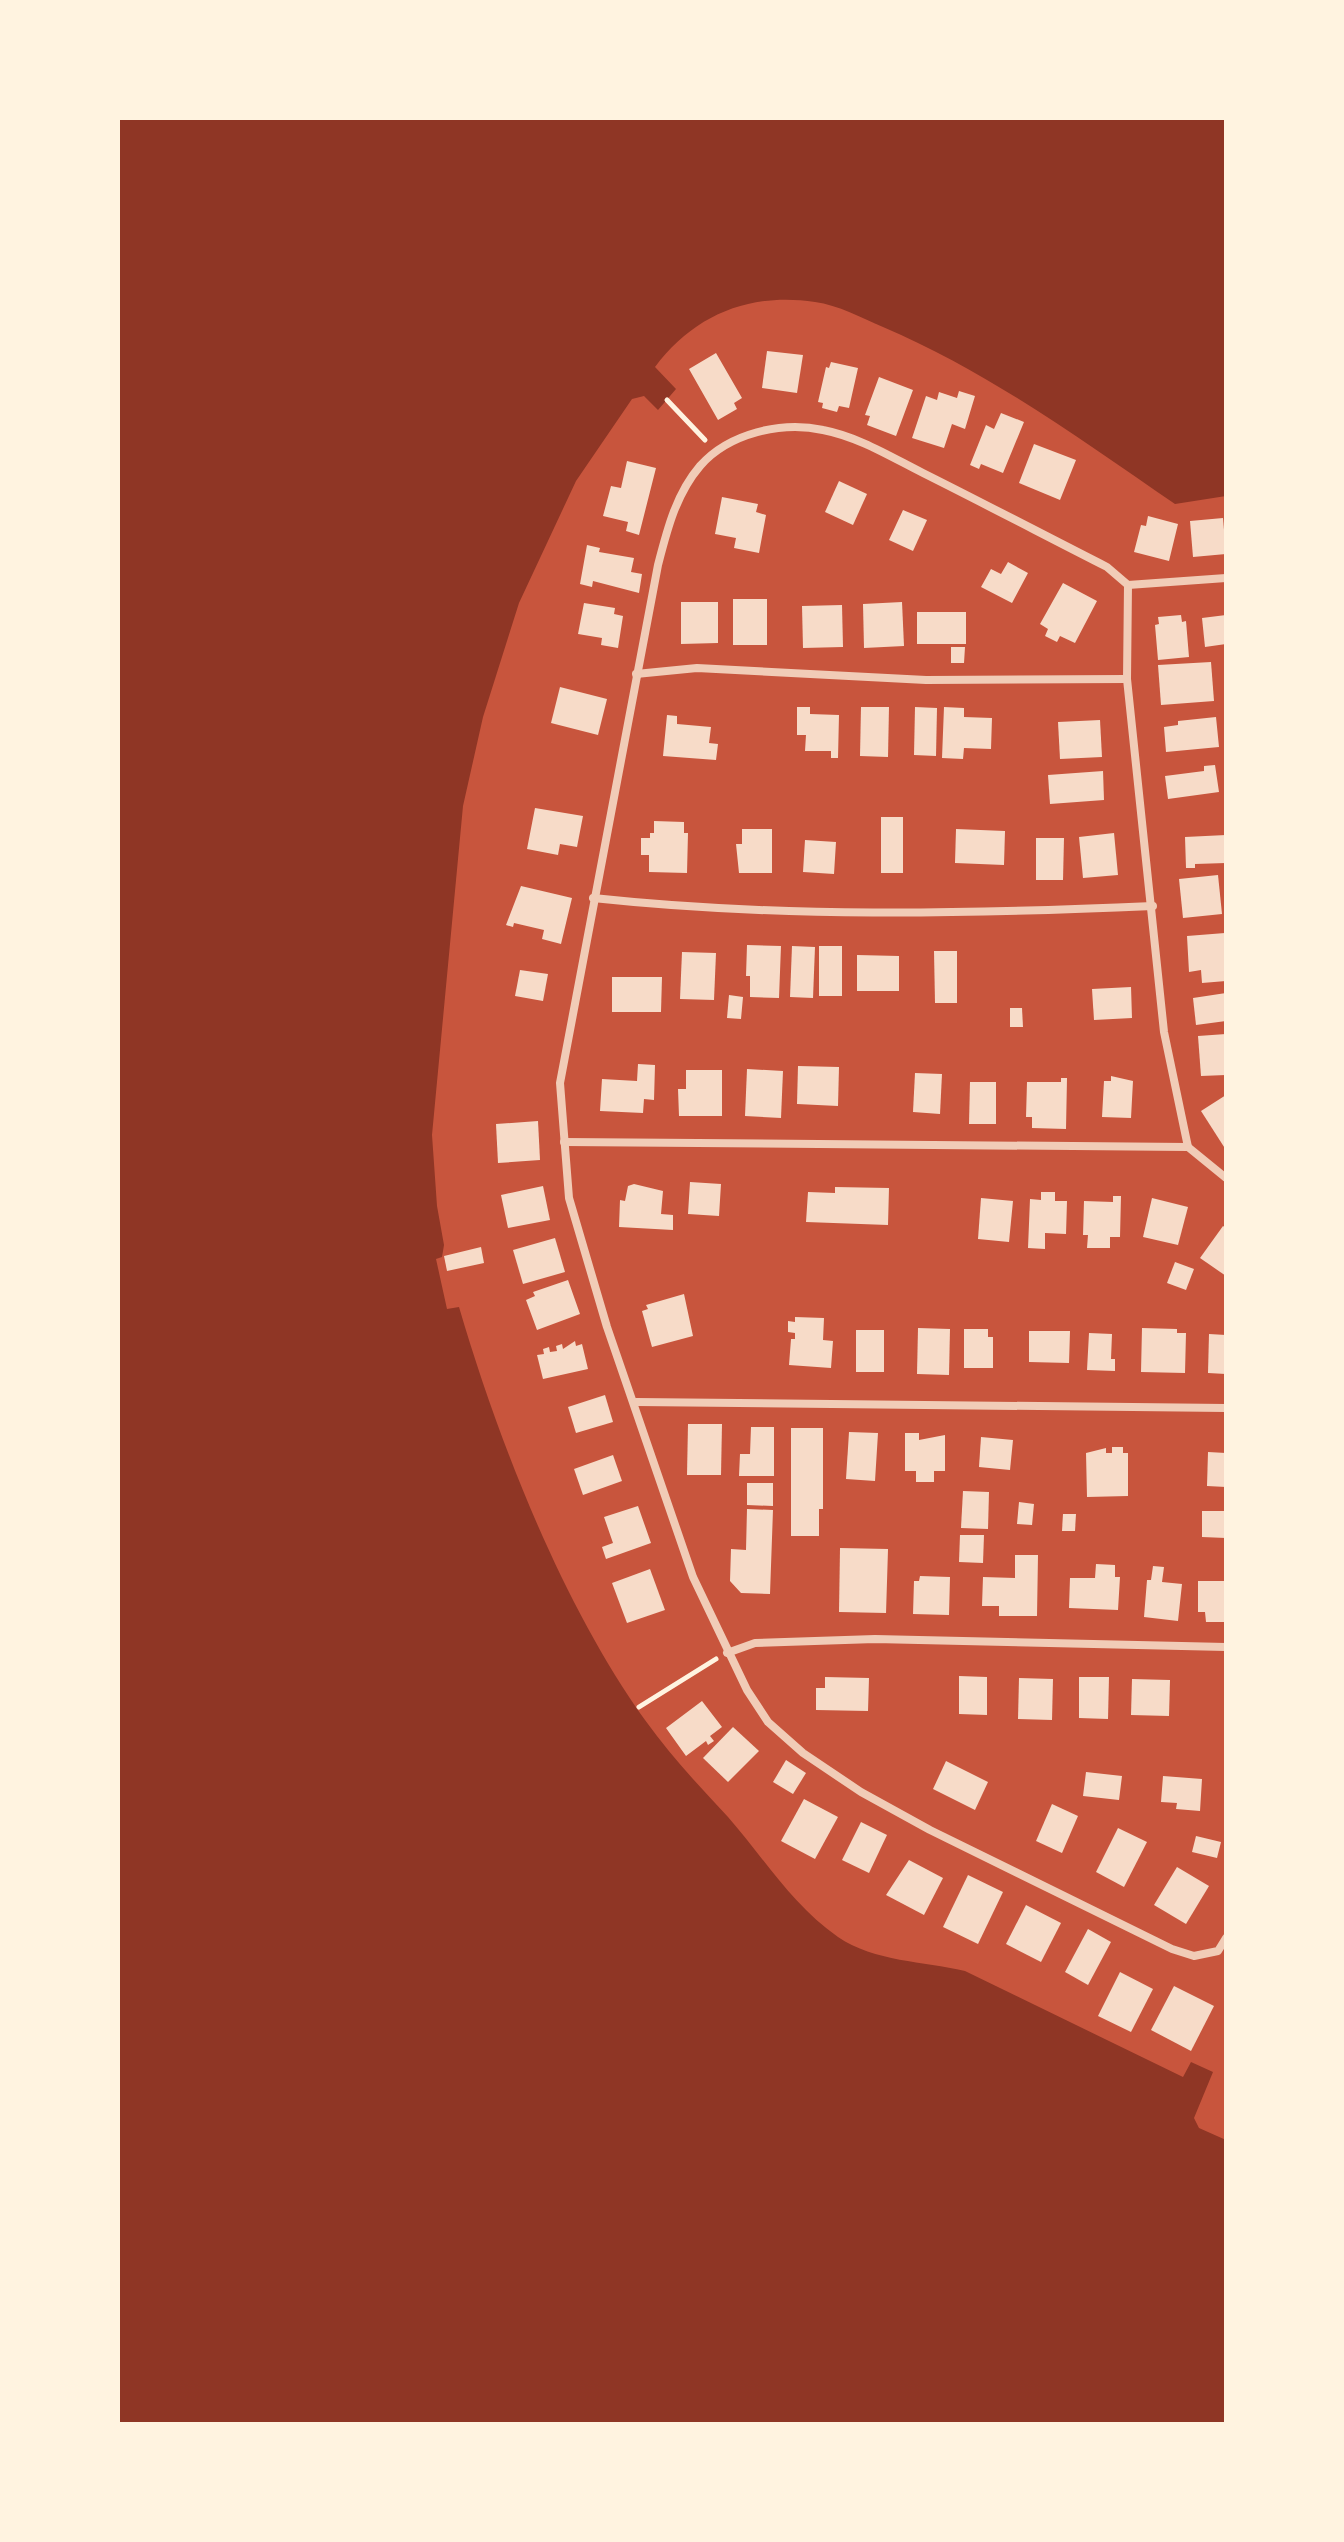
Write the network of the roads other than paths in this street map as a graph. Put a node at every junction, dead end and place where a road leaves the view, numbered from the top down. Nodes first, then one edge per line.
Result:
1 (1226, 578) edge
2 (1128, 585) junction
3 (636, 674) junction
4 (1127, 679) junction
5 (593, 898) junction
6 (1153, 906) junction
7 (564, 1142) junction
8 (1188, 1147) junction
9 (1226, 1178) edge
10 (636, 1402) junction
11 (1226, 1408) edge
12 (1226, 1647) edge
13 (727, 1653) junction
14 (1226, 1938) edge

1 - 2 street
2 - 3 street
2 - 4 street
3 - 4 street
3 - 5 street
4 - 6 street
5 - 6 street
5 - 7 street
6 - 8 street
7 - 8 street
7 - 10 street
8 - 9 street
10 - 11 street
10 - 13 street
12 - 13 street
13 - 14 street

